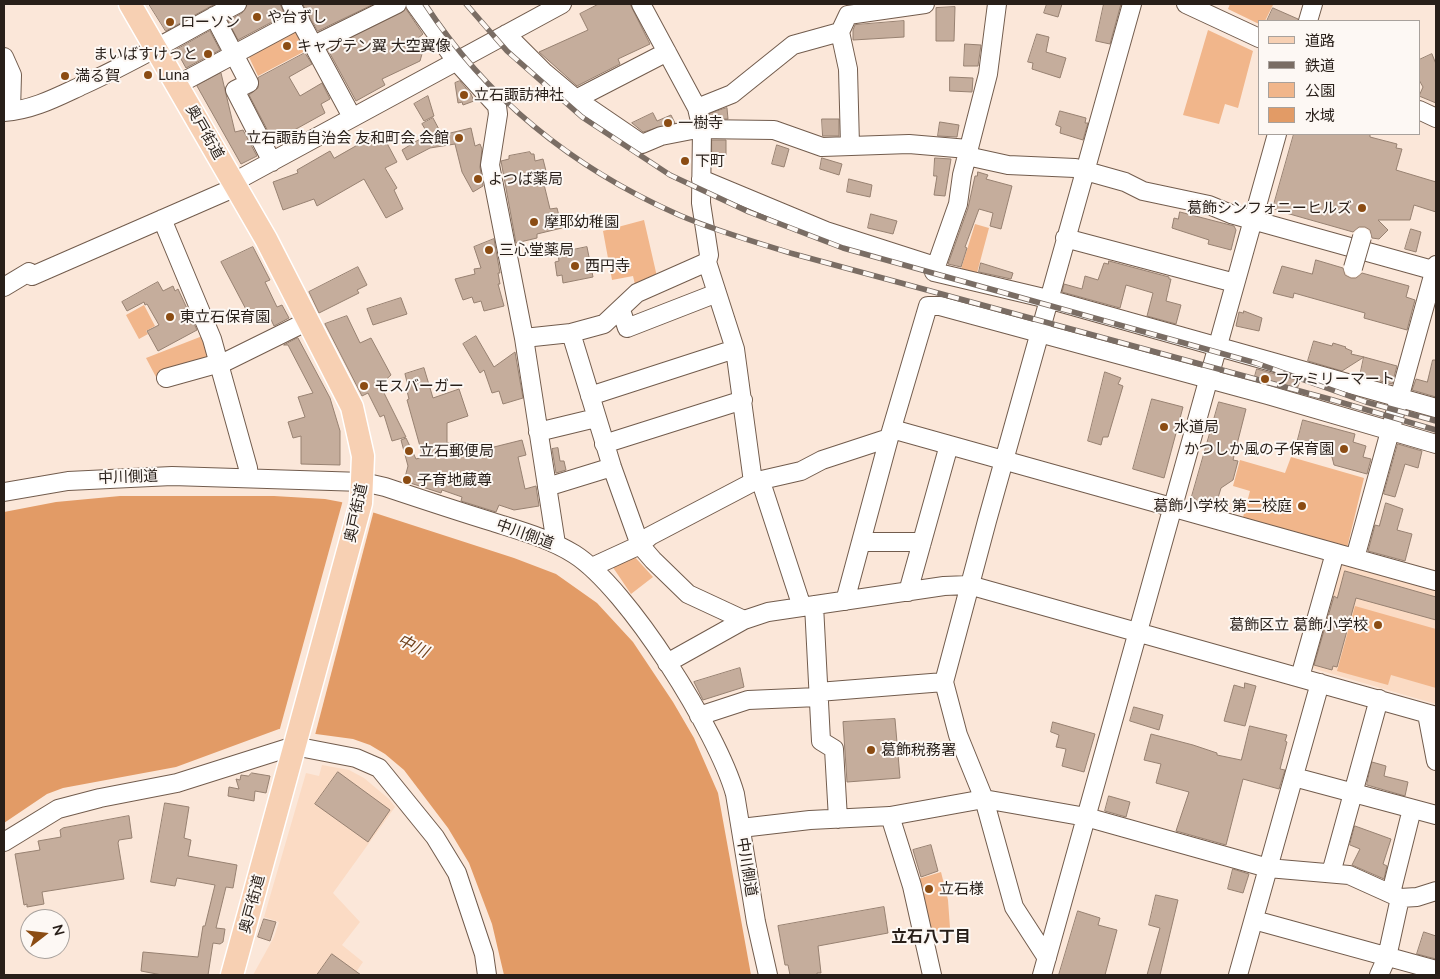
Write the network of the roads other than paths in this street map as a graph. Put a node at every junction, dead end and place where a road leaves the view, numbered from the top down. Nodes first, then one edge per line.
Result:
1 (130, 4) edge
2 (237, 4) edge
3 (291, 4) edge
4 (397, 4) edge
5 (415, 4) edge
6 (562, 4) edge
7 (641, 4) edge
8 (925, 4) edge
9 (994, 4) edge
10 (1132, 4) edge
11 (1186, 4) edge
12 (1313, 4) edge
13 (847, 9) edge
14 (214, 16) junction
15 (300, 19) junction
16 (1308, 20) edge
17 (840, 32) junction
18 (506, 34) junction
19 (1258, 38) edge
20 (314, 45) junction
21 (155, 48) junction
22 (667, 52) junction
23 (234, 54) junction
24 (4, 57) edge
25 (456, 61) junction
26 (177, 85) junction
27 (576, 99) junction
28 (697, 108) junction
29 (1420, 110) edge
30 (7, 112) edge
31 (352, 117) junction
32 (1436, 118) edge
33 (702, 130) junction
34 (1277, 135) edge
35 (850, 146) junction
36 (968, 153) junction
37 (272, 162) junction
38 (1085, 171) junction
39 (701, 179) junction
40 (235, 185) junction
41 (162, 219) junction
42 (1253, 221) junction
43 (1359, 237) dead end
44 (1066, 238) junction
45 (707, 262) junction
46 (1351, 264) dead end
47 (935, 268) junction
48 (1436, 269) edge
49 (1235, 283) junction
50 (4, 287) edge
51 (717, 292) junction
52 (1048, 299) junction
53 (621, 310) junction
54 (308, 321) junction
55 (571, 333) junction
56 (1039, 334) junction
57 (524, 338) junction
58 (1217, 347) junction
59 (735, 350) junction
60 (217, 364) junction
61 (166, 378) dead end
62 (1208, 379) junction
63 (590, 396) junction
64 (1400, 398) junction
65 (743, 400) junction
66 (1436, 408) edge
67 (596, 418) junction
68 (538, 432) junction
69 (1390, 432) junction
70 (891, 433) junction
71 (604, 444) junction
72 (1436, 444) edge
73 (949, 445) junction
74 (1004, 460) junction
75 (612, 467) junction
76 (249, 477) junction
77 (757, 482) junction
78 (547, 487) junction
79 (4, 492) edge
80 (362, 492) junction
81 (1172, 508) junction
82 (861, 542) junction
83 (922, 542) junction
84 (556, 544) junction
85 (640, 544) junction
86 (1335, 553) junction
87 (1355, 558) junction
88 (592, 567) junction
89 (1436, 581) edge
90 (969, 585) junction
91 (908, 592) junction
92 (845, 601) junction
93 (808, 606) junction
94 (744, 620) junction
95 (1138, 632) junction
96 (669, 662) junction
97 (1300, 677) junction
98 (944, 682) junction
99 (1320, 683) junction
100 (818, 695) junction
101 (1379, 699) junction
102 (1432, 715) edge
103 (700, 716) junction
104 (295, 743) junction
105 (1436, 761) edge
106 (1294, 776) junction
107 (1355, 793) junction
108 (984, 799) junction
109 (1412, 809) junction
110 (1436, 815) edge
111 (890, 816) junction
112 (1086, 817) junction
113 (838, 819) junction
114 (741, 828) junction
115 (4, 842) edge
116 (1268, 868) junction
117 (1331, 874) junction
118 (1436, 891) edge
119 (1396, 896) junction
120 (1254, 920) junction
121 (1387, 957) junction
122 (1045, 967) edge
123 (1436, 970) edge
124 (232, 975) edge
125 (487, 975) edge
126 (768, 975) edge
127 (932, 975) edge
128 (1238, 975) edge
129 (1379, 975) edge

1 - 21 main road, 奥戸街道
2 - 14 street
3 - 15 street
4 - 20 street
5 - 25 street
6 - 18 street
7 - 22 street
8 - 13 street
9 - 36 street
10 - 38 street
11 - 19 street
12 - 16 street
13 - 17 street
14 - 21 street
14 - 23 street
15 - 20 street
15 - 23 street
17 - 28 street
17 - 35 street
18 - 25 street
18 - 27 street
20 - 31 street
21 - 26 main road, 奥戸街道
21 - 30 street
22 - 27 street
22 - 28 street
23 - 26 street
23 - 37 street
24 - 30 street
25 - 31 street
25 - 57 street
26 - 40 main road, 奥戸街道
27 - 33 street
28 - 33 street
29 - 32 street
31 - 37 street
33 - 35 street
33 - 39 street
34 - 42 street
35 - 36 street
36 - 38 street
36 - 47 street
37 - 40 street
38 - 42 street
38 - 44 street
39 - 45 street
39 - 47 street
40 - 41 street
40 - 54 main road, 奥戸街道
41 - 50 street
41 - 60 street
42 - 48 street
42 - 49 street
43 - 46 street
44 - 49 street
44 - 52 street
45 - 51 street
45 - 53 street
47 - 52 street
48 - 64 street
49 - 58 street
51 - 53 street
51 - 59 street
52 - 56 street
52 - 58 street
53 - 55 street
54 - 60 street
54 - 80 main road, 奥戸街道
55 - 57 street
55 - 63 street
56 - 62 street
56 - 70 street
56 - 74 street
57 - 68 street
58 - 62 street
58 - 64 street
59 - 63 street
59 - 65 street
60 - 61 street
60 - 76 street
62 - 69 street
62 - 81 street
63 - 67 street
64 - 66 street
64 - 69 street
65 - 71 street
65 - 77 street
67 - 68 street
67 - 71 street
68 - 78 street
69 - 72 street
69 - 87 street
70 - 73 street
70 - 77 street
70 - 82 street
71 - 75 street
73 - 74 street
73 - 83 street
74 - 81 street
74 - 90 street
75 - 78 street
75 - 85 street
76 - 79 street, 中川側道
76 - 80 street, 中川側道
77 - 85 street
77 - 93 street
78 - 84 street
80 - 84 street, 中川側道
80 - 104 main road, 奥戸街道
81 - 86 street
81 - 95 street
82 - 83 street
82 - 92 street
83 - 91 street
84 - 88 street, 中川側道
85 - 88 street
85 - 94 street
86 - 87 street
86 - 97 street
87 - 89 street
88 - 96 street, 中川側道
90 - 91 street
90 - 95 street
90 - 98 street
91 - 92 street
92 - 93 street
93 - 94 street
93 - 100 street
94 - 96 street
95 - 97 street
95 - 112 street
96 - 103 street, 中川側道
97 - 99 street
98 - 100 street
98 - 108 street
99 - 101 street
99 - 106 street
100 - 103 street
100 - 113 street
101 - 102 street
101 - 107 street
102 - 105 street
103 - 114 street, 中川側道
104 - 115 street
104 - 124 main road, 奥戸街道
104 - 125 street
106 - 107 street
106 - 116 street
107 - 109 street
107 - 117 street
108 - 111 street
108 - 112 street
108 - 122 street
109 - 110 street
109 - 119 street
111 - 113 street
111 - 127 street
112 - 116 street
112 - 122 street
113 - 114 street
114 - 126 street, 中川側道
116 - 117 street
116 - 120 street
117 - 119 street
118 - 119 street
119 - 121 street
120 - 121 street
120 - 128 street
121 - 123 street
121 - 129 street

